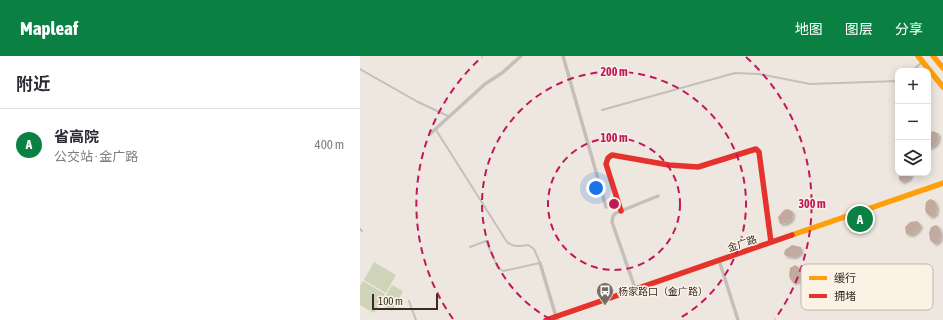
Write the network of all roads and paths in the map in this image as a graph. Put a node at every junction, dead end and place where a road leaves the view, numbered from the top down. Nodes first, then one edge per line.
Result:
1 (521, 56) edge
2 (564, 56) edge
3 (918, 56) edge
4 (933, 56) edge
5 (923, 62) junction
6 (916, 68) edge
7 (943, 68) edge
8 (360, 69) edge
9 (895, 81) edge
10 (943, 87) edge
11 (602, 110) dead end
12 (448, 116) junction
13 (436, 129) junction
14 (430, 134) dead end
15 (943, 183) edge
16 (658, 196) dead end
17 (606, 207) dead end
18 (622, 211) junction
19 (771, 242) junction
20 (470, 247) dead end
21 (719, 260) junction
22 (540, 263) junction
23 (635, 288) junction
24 (409, 301) dead end
25 (556, 318) edge
26 (416, 320) edge
27 (546, 320) edge
28 (738, 320) edge

1 - 12 street
2 - 17 street
3 - 5 street
4 - 7 street
5 - 6 lane
5 - 10 street
8 - 12 lane
9 - 11 lane
12 - 13 street
13 - 14 street
13 - 22 lane
15 - 19 street, 金广路
16 - 18 street
18 - 19 street
18 - 23 street
19 - 21 street, 金广路
20 - 22 lane
21 - 23 street, 金广路
21 - 28 street
22 - 25 street
23 - 25 street, 金广路
24 - 26 lane
25 - 27 street, 金广路

